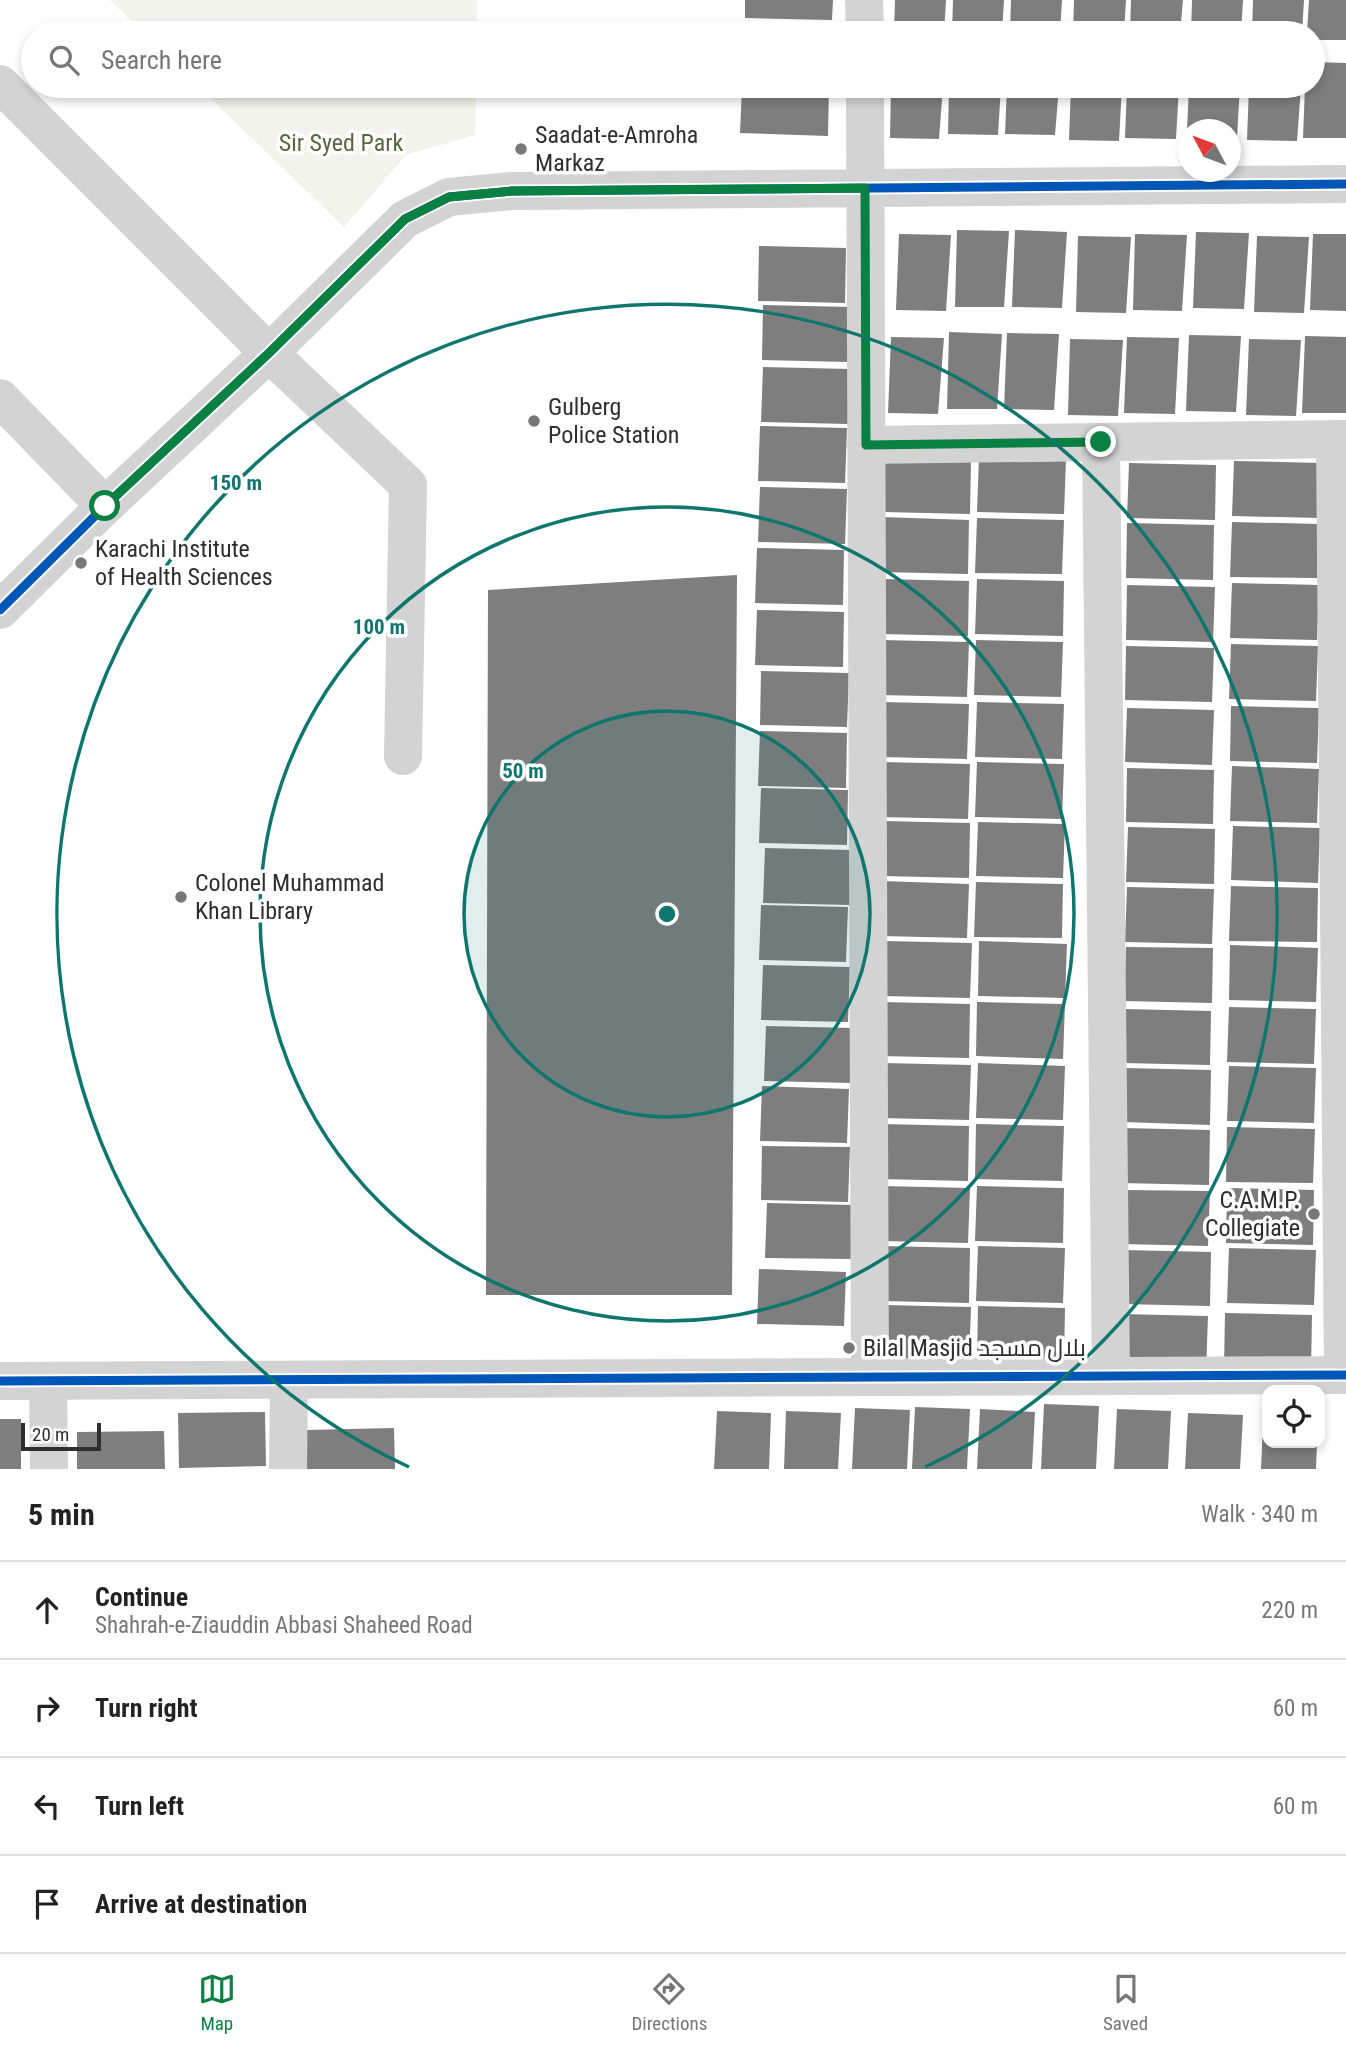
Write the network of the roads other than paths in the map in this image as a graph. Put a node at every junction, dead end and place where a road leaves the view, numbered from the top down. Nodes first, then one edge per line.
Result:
1 (864, 0) edge
2 (864, 21) edge
3 (0, 84) edge
4 (865, 98) edge
5 (1346, 184) edge
6 (865, 188) junction
7 (270, 352) junction
8 (0, 398) edge
9 (1340, 439) edge
10 (1101, 442) junction
11 (866, 445) junction
12 (105, 506) junction
13 (0, 610) edge
14 (403, 756) dead end
15 (1345, 1375) edge
16 (1111, 1376) junction
17 (870, 1377) junction
18 (289, 1380) junction
19 (0, 1381) edge
20 (48, 1381) junction
21 (48, 1469) edge
22 (288, 1469) edge

1 - 2 street
3 - 7 street
4 - 6 street
5 - 6 street
6 - 7 street
6 - 11 street
7 - 12 street
7 - 14 street
8 - 12 street
9 - 10 street
9 - 15 street
10 - 11 street
10 - 16 street
11 - 17 street
12 - 13 street
15 - 16 street
16 - 17 street
17 - 18 street
18 - 20 street
18 - 22 street
19 - 20 street
20 - 21 street

